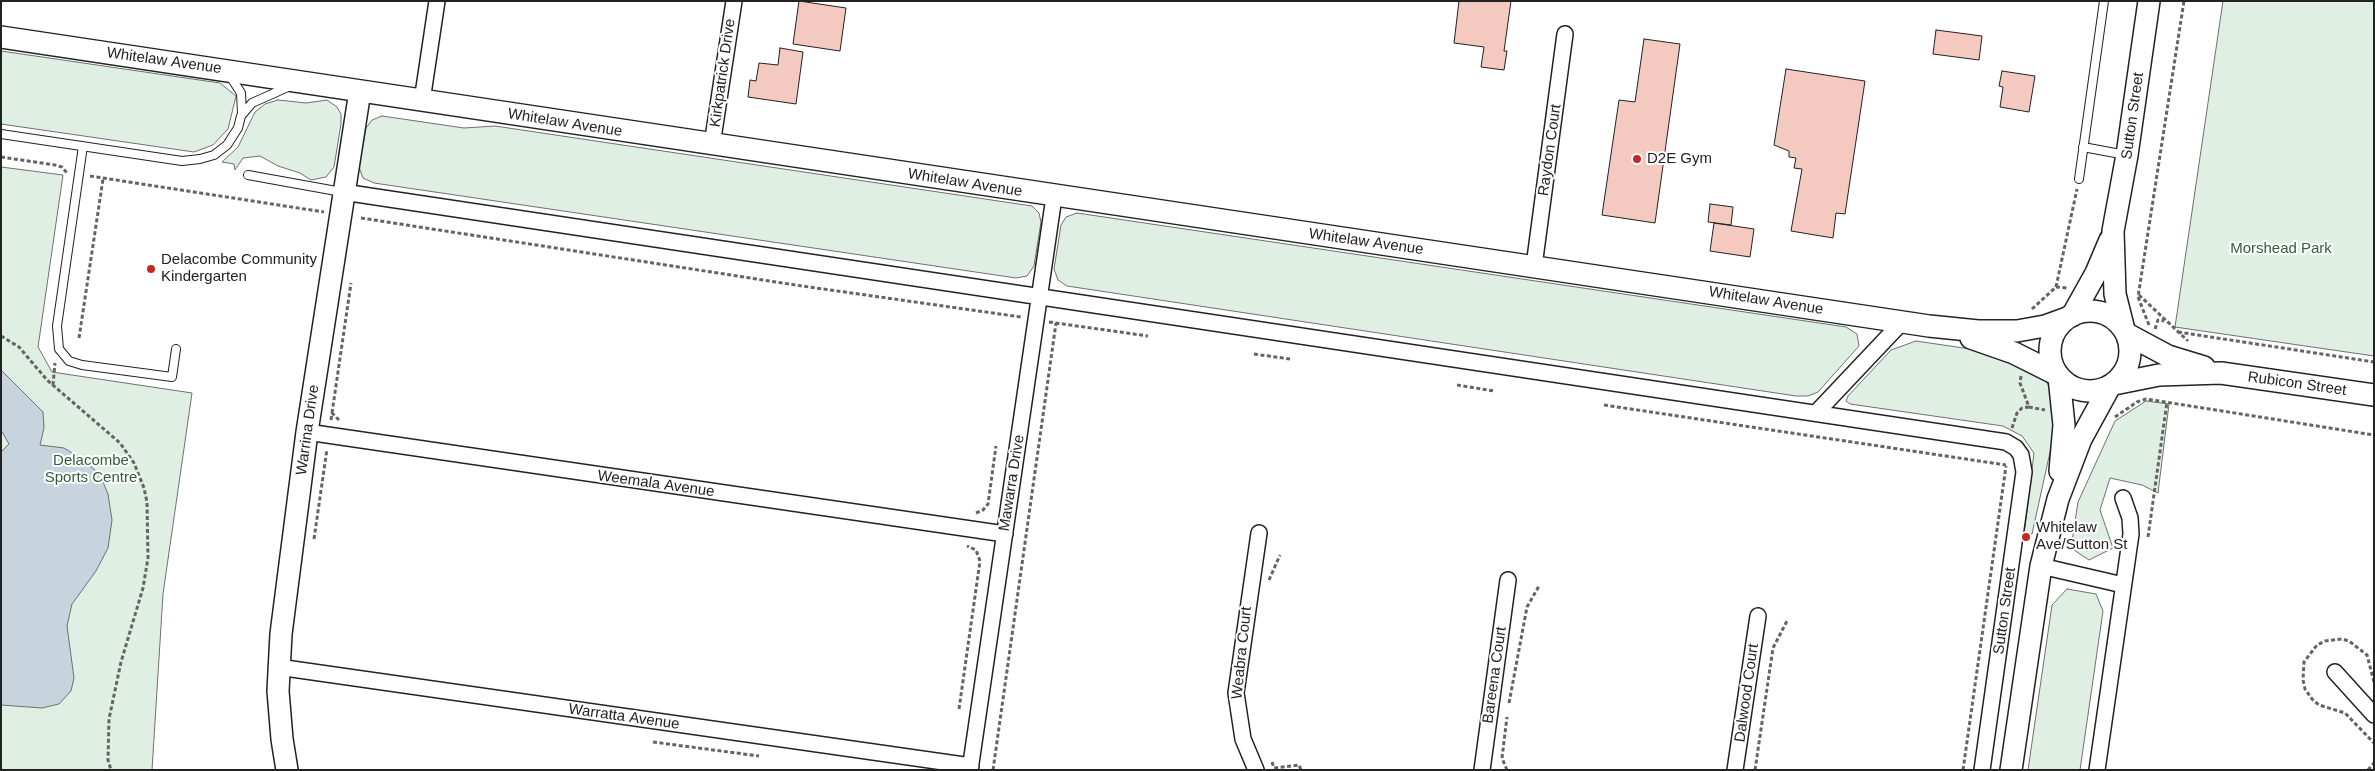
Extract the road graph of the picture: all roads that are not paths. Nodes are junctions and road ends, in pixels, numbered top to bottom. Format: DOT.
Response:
graph roads {
  1 [pos="437,1"];
  2 [pos="734,1"];
  3 [pos="2104,1"];
  4 [pos="2149,1"];
  5 [pos="1565,34"];
  6 [pos="1,37"];
  7 [pos="226,70"];
  8 [pos="301,82"];
  9 [pos="360,91"];
  10 [pos="422,101"];
  11 [pos="241,116"];
  12 [pos="1,134"];
  13 [pos="712,145"];
  14 [pos="83,146"];
  15 [pos="2083,147"];
  16 [pos="2127,155"];
  17 [pos="248,174"];
  18 [pos="2079,179"];
  19 [pos="343,192"];
  20 [pos="1054,197"];
  21 [pos="2113,231"];
  22 [pos="1534,266"];
  23 [pos="1040,296"];
  24 [pos="2069,317"];
  25 [pos="1902,322"];
  26 [pos="1929,326"];
  27 [pos="2126,332"];
  28 [pos="176,349"];
  29 [pos="2221,373"];
  30 [pos="2058,376"];
  31 [pos="2112,385"];
  32 [pos="2374,395"];
  33 [pos="1816,413"];
  34 [pos="307,432"];
  35 [pos="2123,498"];
  36 [pos="2058,499"];
  37 [pos="1258,533"];
  38 [pos="1004,534"];
  39 [pos="2041,566"];
  40 [pos="1508,580"];
  41 [pos="2123,586"];
  42 [pos="1758,616"];
  43 [pos="278,667"];
  44 [pos="2335,672"];
  45 [pos="2374,715"];
  46 [pos="971,768"];
  47 [pos="287,770"];
  48 [pos="1256,770"];
  49 [pos="1482,770"];
  50 [pos="1735,770"];
  51 [pos="1982,770"];
  52 [pos="2011,770"];
  53 [pos="2097,770"];
  1 -- 10 [label="street"];
  2 -- 13 [label="street, Kirkpatrick Drive"];
  3 -- 15 [label="lane"];
  4 -- 16 [label="street, Sutton Street"];
  5 -- 22 [label="street, Raydon Court"];
  6 -- 7 [label="street, Whitelaw Avenue"];
  7 -- 8 [label="street, Whitelaw Avenue"];
  7 -- 11 [label="lane"];
  8 -- 9 [label="street, Whitelaw Avenue"];
  8 -- 11 [label="lane"];
  9 -- 10 [label="street, Whitelaw Avenue"];
  9 -- 19 [label="street, Warrina Drive"];
  10 -- 13 [label="street, Whitelaw Avenue"];
  11 -- 14 [label="lane"];
  12 -- 14 [label="lane"];
  13 -- 20 [label="street, Whitelaw Avenue"];
  14 -- 28 [label="lane"];
  15 -- 16 [label="lane"];
  15 -- 18 [label="lane"];
  16 -- 21 [label="street, Sutton Street"];
  17 -- 19 [label="lane"];
  19 -- 23 [label="street"];
  19 -- 34 [label="street, Warrina Drive"];
  20 -- 22 [label="street, Whitelaw Avenue"];
  20 -- 23 [label="street, Mawarra Drive"];
  21 -- 24 [label="street, Sutton Street"];
  21 -- 27 [label="street, Sutton Street"];
  22 -- 25 [label="street, Whitelaw Avenue"];
  23 -- 33 [label="street"];
  23 -- 38 [label="street, Mawarra Drive"];
  24 -- 26 [label="street, Whitelaw Avenue"];
  24 -- 27 [label="street"];
  24 -- 30 [label="street"];
  25 -- 26 [label="street, Whitelaw Avenue"];
  25 -- 33 [label="street"];
  26 -- 30 [label="street, Whitelaw Avenue"];
  27 -- 29 [label="street, Rubicon Street"];
  27 -- 31 [label="street"];
  29 -- 31 [label="street, Rubicon Street"];
  29 -- 32 [label="street, Rubicon Street"];
  30 -- 31 [label="street"];
  30 -- 36 [label="street, Sutton Street"];
  31 -- 36 [label="street, Sutton Street"];
  33 -- 51 [label="street, Sutton Street"];
  34 -- 38 [label="street, Weemala Avenue"];
  34 -- 43 [label="street, Warrina Drive"];
  35 -- 41 [label="street"];
  36 -- 39 [label="street, Sutton Street"];
  37 -- 48 [label="street, Weabra Court"];
  38 -- 46 [label="street, Mawarra Drive"];
  39 -- 41 [label="street, Sutton Street"];
  39 -- 52 [label="street, Sutton Street"];
  40 -- 49 [label="street, Bareena Court"];
  41 -- 53 [label="street"];
  42 -- 50 [label="street, Dalwood Court"];
  43 -- 46 [label="street, Warratta Avenue"];
  43 -- 47 [label="street, Warrina Drive"];
  44 -- 45 [label="street"];
}
